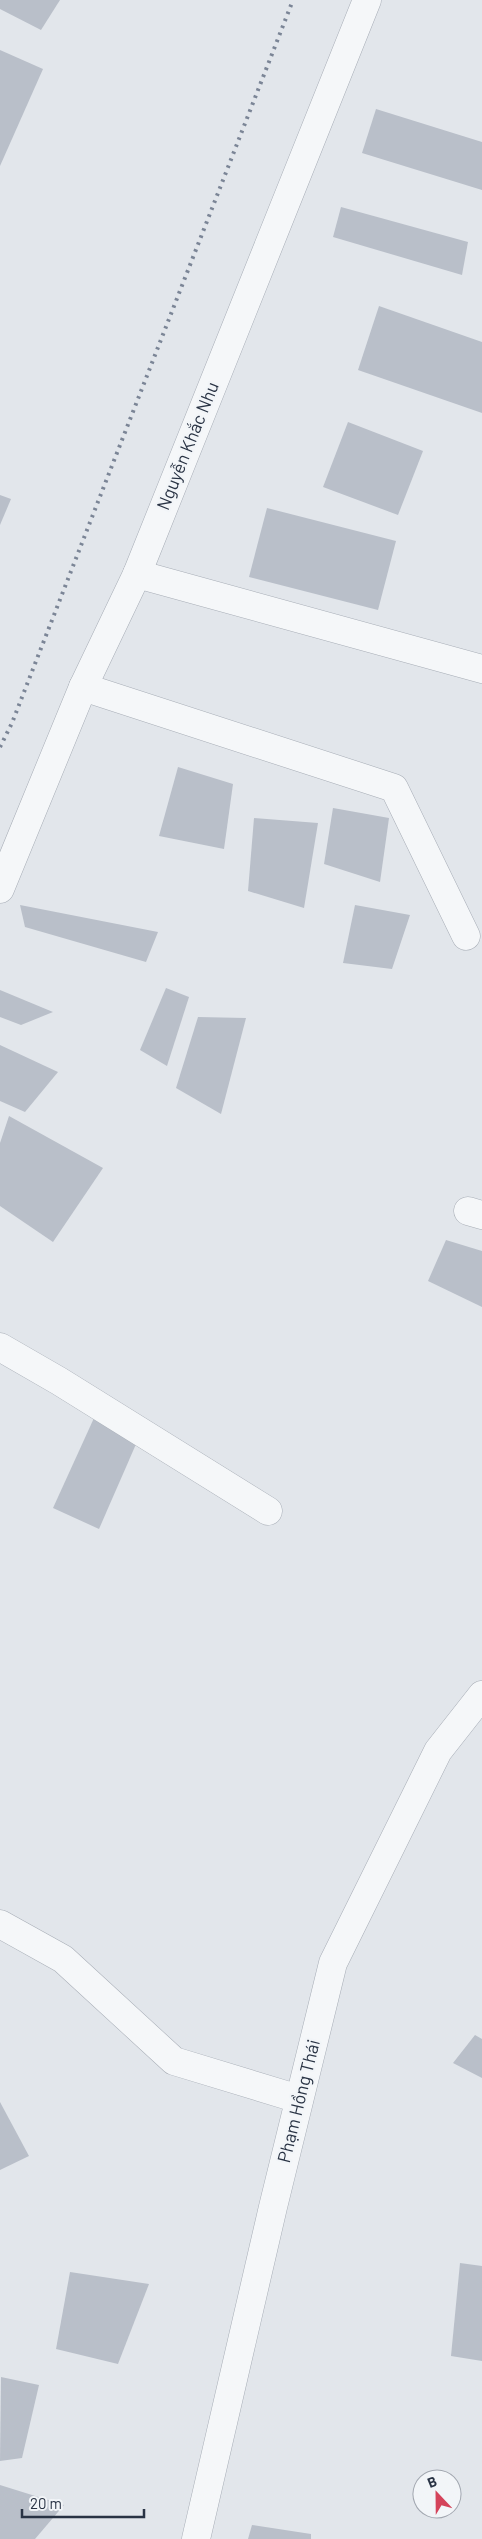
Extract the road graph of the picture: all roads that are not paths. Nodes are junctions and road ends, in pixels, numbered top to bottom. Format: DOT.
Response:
graph roads {
  1 [pos="367,0"];
  2 [pos="137,574"];
  3 [pos="482,669"];
  4 [pos="83,687"];
  5 [pos="0,889"];
  6 [pos="466,936"];
  7 [pos="0,1347"];
  8 [pos="268,1511"];
  9 [pos="482,1696"];
  10 [pos="0,1924"];
  11 [pos="300,2099"];
  12 [pos="196,2539"];
  1 -- 2 [label="street, Nguyễn Khắc Nhu"];
  2 -- 3 [label="street"];
  2 -- 4 [label="street, Nguyễn Khắc Nhu"];
  4 -- 5 [label="street, Nguyễn Khắc Nhu"];
  4 -- 6 [label="street"];
  7 -- 8 [label="street"];
  9 -- 11 [label="street, Phạm Hồng Thái"];
  10 -- 11 [label="street"];
  11 -- 12 [label="street, Phạm Hồng Thái"];
}
